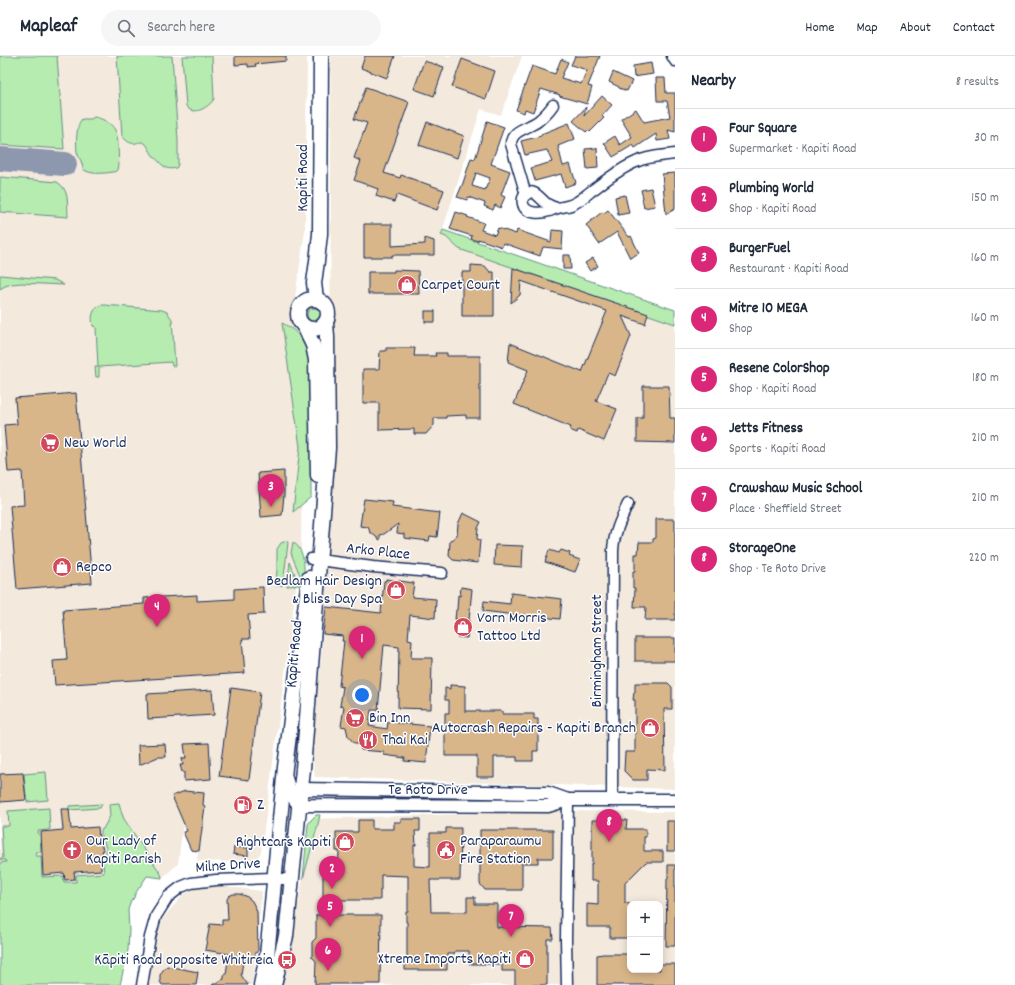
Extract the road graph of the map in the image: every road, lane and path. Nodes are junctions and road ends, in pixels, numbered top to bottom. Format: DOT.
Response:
graph roads {
  1 [pos="321,56"];
  2 [pos="553,105"];
  3 [pos="675,154"];
  4 [pos="526,195"];
  5 [pos="556,208"];
  6 [pos="316,299"];
  7 [pos="326,323"];
  8 [pos="304,326"];
  9 [pos="328,448"];
  10 [pos="318,465"];
  11 [pos="628,504"];
  12 [pos="315,560"];
  13 [pos="442,574"];
  14 [pos="285,772"];
  15 [pos="345,789"];
  16 [pos="446,791"];
  17 [pos="297,797"];
  18 [pos="568,800"];
  19 [pos="612,800"];
  20 [pos="675,800"];
  21 [pos="330,806"];
  22 [pos="446,806"];
  23 [pos="280,820"];
  24 [pos="274,878"];
  25 [pos="291,880"];
  26 [pos="142,985"];
  27 [pos="261,985"];
  28 [pos="274,985"];
  29 [pos="567,985"];
  1 -- 6 [label="main road, Kapiti Road"];
  2 -- 4 [label="street"];
  3 -- 5 [label="street"];
  4 -- 5 [label="street"];
  4 -- 5 [label="street"];
  6 -- 7 [label="main road"];
  6 -- 8 [label="main road"];
  7 -- 8 [label="main road"];
  7 -- 9 [label="main road, Kapiti Road"];
  8 -- 10 [label="main road, Kapiti Road"];
  9 -- 10 [label="main road"];
  9 -- 12 [label="main road, Kapiti Road"];
  10 -- 12 [label="main road, Kapiti Road"];
  11 -- 19 [label="street, Birmingham Street"];
  12 -- 13 [label="street, Arko Place"];
  12 -- 14 [label="main road, Kapiti Road"];
  12 -- 17 [label="main road, Kapiti Road"];
  14 -- 17 [label="street"];
  14 -- 23 [label="main road, Kapiti Road"];
  15 -- 16 [label="street, Te Roto Drive"];
  15 -- 17 [label="street, Te Roto Drive"];
  15 -- 21 [label="street"];
  16 -- 18 [label="street, Te Roto Drive"];
  16 -- 22 [label="street"];
  17 -- 21 [label="street, Te Roto Drive"];
  17 -- 23 [label="street"];
  17 -- 25 [label="main road, Kapiti Road"];
  18 -- 19 [label="street, Te Roto Drive"];
  18 -- 22 [label="street, Te Roto Drive"];
  18 -- 29 [label="street"];
  19 -- 20 [label="street, Te Roto Drive"];
  21 -- 22 [label="street, Te Roto Drive"];
  23 -- 24 [label="main road, Kapiti Road"];
  24 -- 25 [label="street, Milne Drive"];
  24 -- 26 [label="street, Milne Drive"];
  24 -- 27 [label="main road, Kapiti Road"];
  25 -- 28 [label="main road, Kapiti Road"];
}
